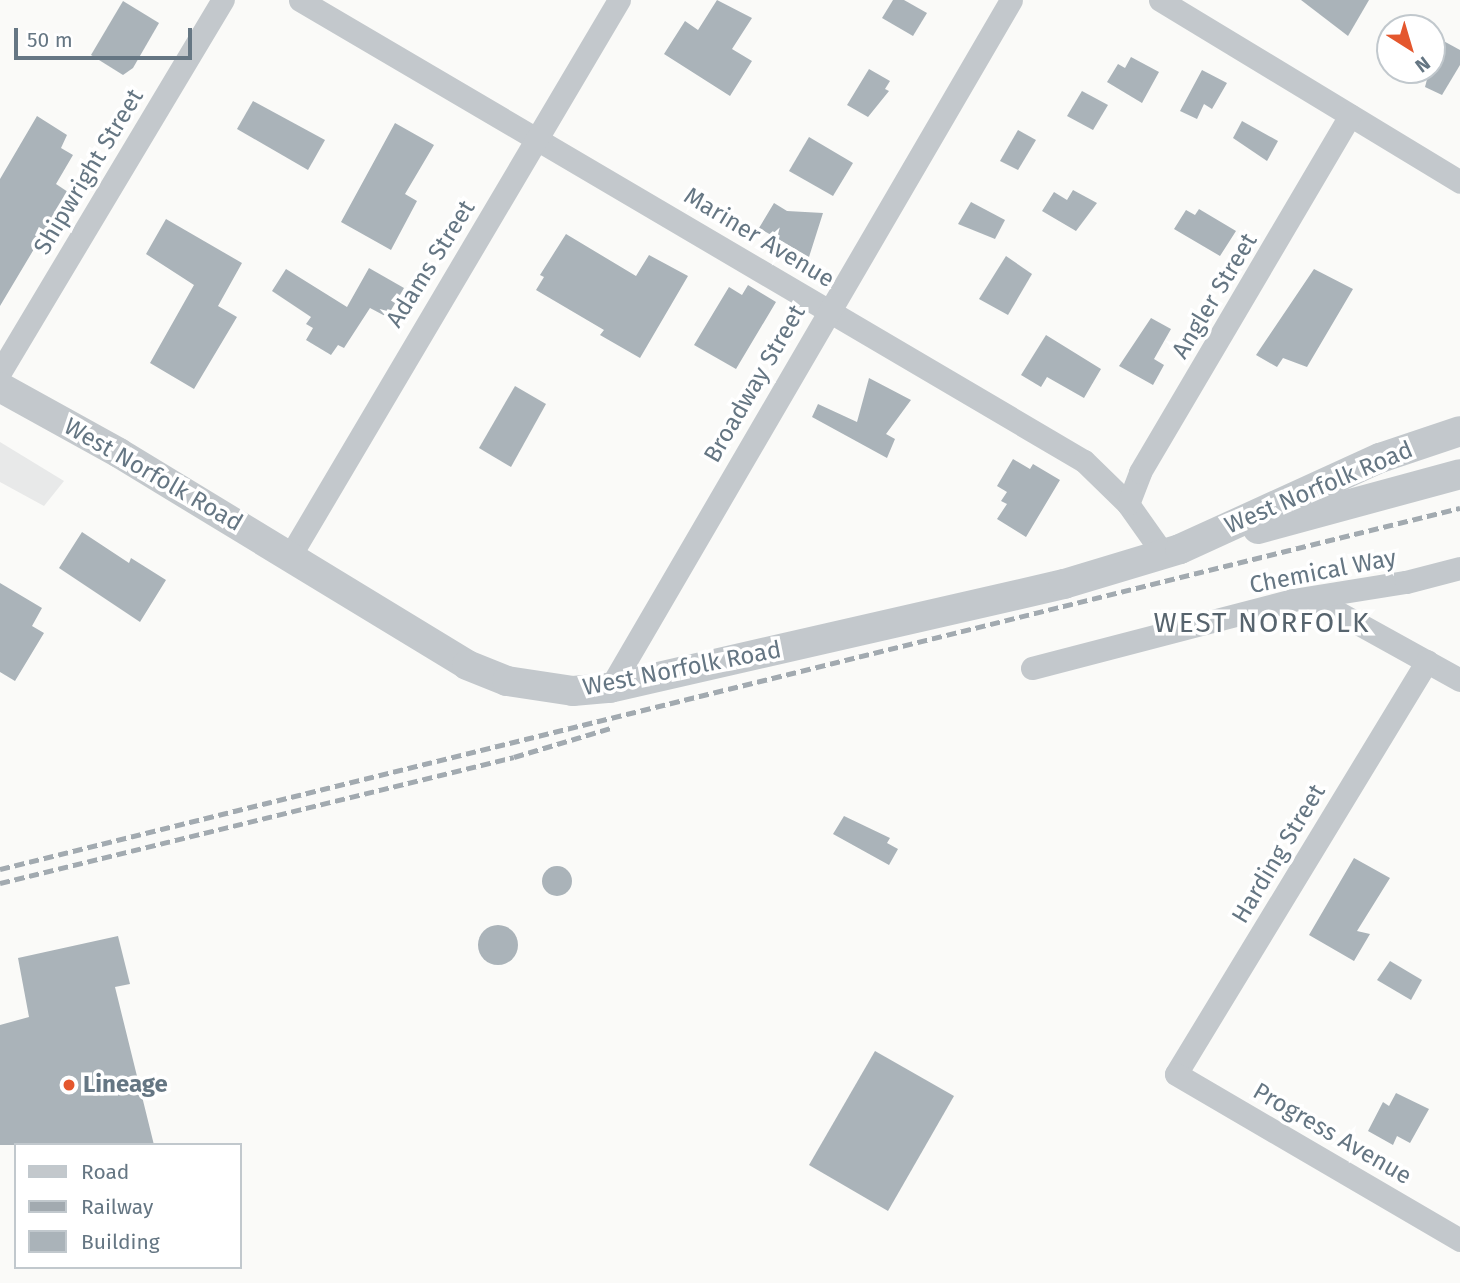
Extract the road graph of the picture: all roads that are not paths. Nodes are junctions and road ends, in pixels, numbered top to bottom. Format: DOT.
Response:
graph roads {
  1 [pos="223,0"];
  2 [pos="300,0"];
  3 [pos="619,0"];
  4 [pos="1011,0"];
  5 [pos="1160,0"];
  6 [pos="1350,115"];
  7 [pos="540,139"];
  8 [pos="1460,182"];
  9 [pos="828,310"];
  10 [pos="0,372"];
  11 [pos="0,387"];
  12 [pos="1460,431"];
  13 [pos="1460,474"];
  14 [pos="1128,504"];
  15 [pos="1172,552"];
  16 [pos="290,556"];
  17 [pos="1460,568"];
  18 [pos="1312,598"];
  19 [pos="1427,661"];
  20 [pos="1032,668"];
  21 [pos="1460,680"];
  22 [pos="610,688"];
  23 [pos="1176,1074"];
  24 [pos="1460,1240"];
  1 -- 10 [label="street, Shipwright Street"];
  2 -- 7 [label="street, Mariner Avenue"];
  3 -- 7 [label="street, Adams Street"];
  4 -- 9 [label="street, Broadway Street"];
  5 -- 6 [label="street"];
  6 -- 8 [label="street"];
  6 -- 14 [label="street, Angler Street"];
  7 -- 9 [label="street, Mariner Avenue"];
  7 -- 16 [label="street, Adams Street"];
  9 -- 14 [label="street, Mariner Avenue"];
  9 -- 22 [label="street, Broadway Street"];
  11 -- 16 [label="street, West Norfolk Road"];
  12 -- 15 [label="street, West Norfolk Road"];
  13 -- 15 [label="street, West Norfolk Road"];
  14 -- 15 [label="street, Mariner Avenue"];
  15 -- 22 [label="street, West Norfolk Road"];
  16 -- 22 [label="street, West Norfolk Road"];
  17 -- 18 [label="street, Chemical Way"];
  18 -- 19 [label="street"];
  18 -- 20 [label="street, Chemical Way"];
  19 -- 21 [label="street"];
  19 -- 23 [label="street, Harding Street"];
  23 -- 24 [label="street, Progress Avenue"];
}
